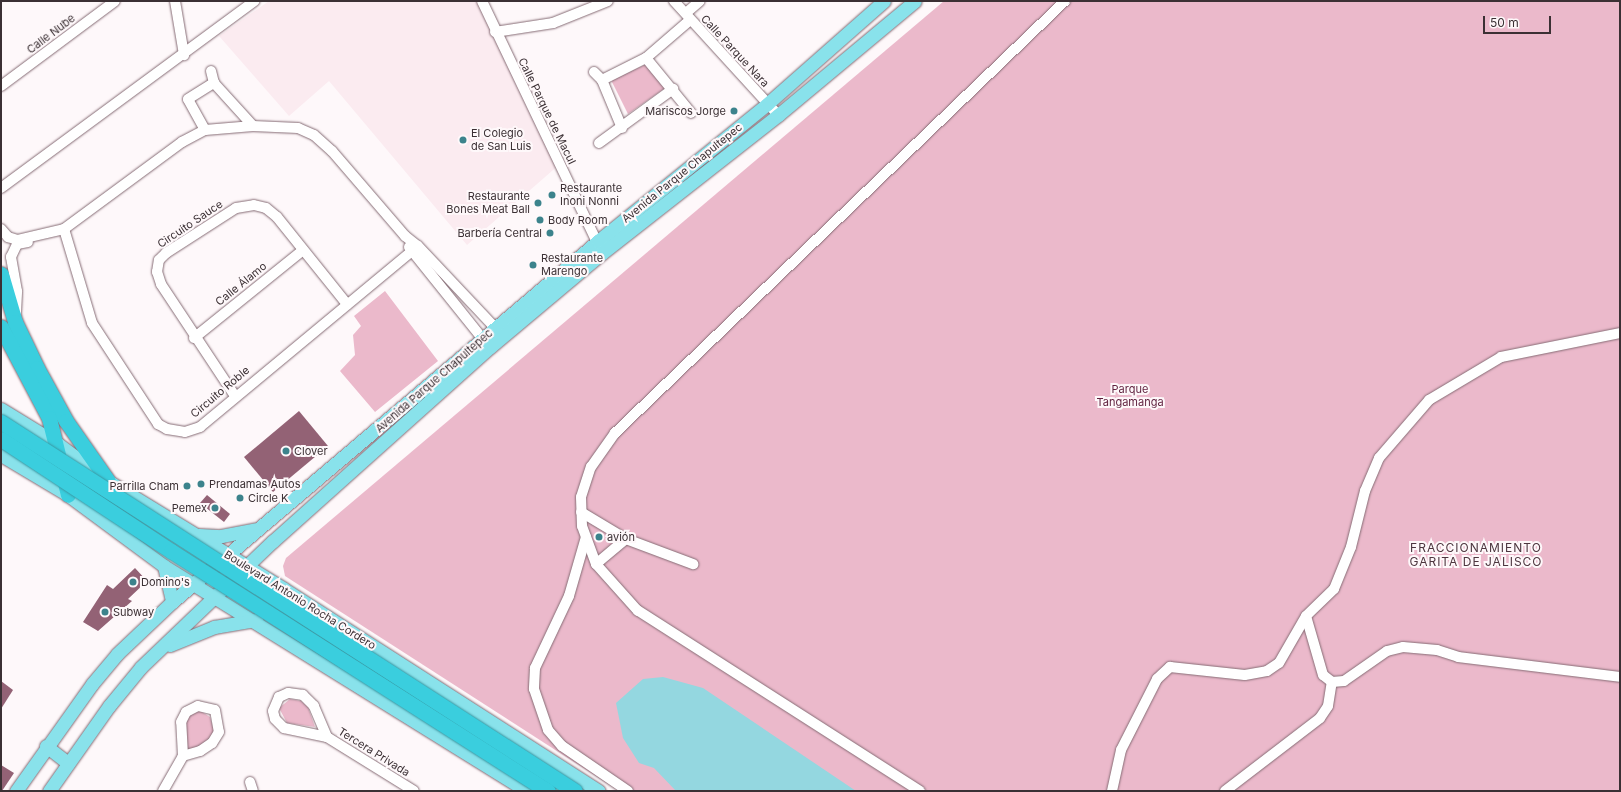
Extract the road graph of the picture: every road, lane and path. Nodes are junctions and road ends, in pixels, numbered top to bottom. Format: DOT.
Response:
graph roads {
  1 [pos="116,1"];
  2 [pos="175,1"];
  3 [pos="255,1"];
  4 [pos="482,1"];
  5 [pos="608,1"];
  6 [pos="674,1"];
  7 [pos="700,1"];
  8 [pos="884,1"];
  9 [pos="914,1"];
  10 [pos="1065,1"];
  11 [pos="688,17"];
  12 [pos="495,32"];
  13 [pos="184,55"];
  14 [pos="646,58"];
  15 [pos="211,71"];
  16 [pos="594,72"];
  17 [pos="602,80"];
  18 [pos="214,83"];
  19 [pos="1,86"];
  20 [pos="673,89"];
  21 [pos="767,104"];
  22 [pos="691,113"];
  23 [pos="778,115"];
  24 [pos="253,126"];
  25 [pos="622,128"];
  26 [pos="205,130"];
  27 [pos="599,143"];
  28 [pos="1,188"];
  29 [pos="1,229"];
  30 [pos="64,229"];
  31 [pos="598,241"];
  32 [pos="17,242"];
  33 [pos="69,245"];
  34 [pos="414,249"];
  35 [pos="303,250"];
  36 [pos="602,253"];
  37 [pos="1,274"];
  38 [pos="347,304"];
  39 [pos="15,322"];
  40 [pos="1,327"];
  41 [pos="499,332"];
  42 [pos="1620,333"];
  43 [pos="194,338"];
  44 [pos="486,343"];
  45 [pos="235,396"];
  46 [pos="1,409"];
  47 [pos="1,422"];
  48 [pos="1,439"];
  49 [pos="58,444"];
  50 [pos="1,456"];
  51 [pos="108,481"];
  52 [pos="68,495"];
  53 [pos="581,512"];
  54 [pos="175,521"];
  55 [pos="260,528"];
  56 [pos="198,535"];
  57 [pos="586,537"];
  58 [pos="626,539"];
  59 [pos="229,555"];
  60 [pos="151,556"];
  61 [pos="596,564"];
  62 [pos="693,564"];
  63 [pos="164,566"];
  64 [pos="247,566"];
  65 [pos="194,584"];
  66 [pos="284,589"];
  67 [pos="215,596"];
  68 [pos="172,602"];
  69 [pos="1306,616"];
  70 [pos="256,620"];
  71 [pos="159,649"];
  72 [pos="1620,677"];
  73 [pos="1332,682"];
  74 [pos="327,737"];
  75 [pos="46,746"];
  76 [pos="183,756"];
  77 [pos="68,763"];
  78 [pos="410,790"];
  79 [pos="16,791"];
  80 [pos="49,791"];
  81 [pos="162,791"];
  82 [pos="528,791"];
  83 [pos="548,791"];
  84 [pos="576,791"];
  85 [pos="598,791"];
  86 [pos="628,791"];
  87 [pos="920,791"];
  88 [pos="1112,791"];
  89 [pos="1225,791"];
  1 -- 19 [label="street, Calle Nube"];
  2 -- 13 [label="street"];
  3 -- 13 [label="street"];
  4 -- 12 [label="street, Calle Parque de Macul"];
  5 -- 12 [label="street"];
  6 -- 11 [label="street, Calle Parque Nara"];
  7 -- 11 [label="street"];
  8 -- 21 [label="main road, Avenida Parque Chapultepec"];
  9 -- 23 [label="main road, Avenida Parque Chapultepec"];
  10 -- 53 [label="street"];
  11 -- 14 [label="street"];
  11 -- 21 [label="street, Calle Parque Nara"];
  12 -- 31 [label="street, Calle Parque de Macul"];
  13 -- 28 [label="street"];
  14 -- 17 [label="street"];
  14 -- 20 [label="street"];
  15 -- 18 [label="street"];
  16 -- 17 [label="street"];
  17 -- 25 [label="street"];
  18 -- 24 [label="street"];
  18 -- 26 [label="street"];
  20 -- 22 [label="street"];
  20 -- 25 [label="street"];
  21 -- 23 [label="street, Calle Parque Nara"];
  21 -- 31 [label="main road, Avenida Parque Chapultepec"];
  23 -- 36 [label="main road, Avenida Parque Chapultepec"];
  24 -- 26 [label="street"];
  24 -- 34 [label="street"];
  25 -- 27 [label="street"];
  26 -- 30 [label="street"];
  29 -- 32 [label="street"];
  30 -- 32 [label="street"];
  30 -- 33 [label="street, Circuito Roble"];
  31 -- 36 [label="street, Calle Parque de Macul"];
  31 -- 41 [label="main road, Avenida Parque Chapultepec"];
  32 -- 33 [label="street"];
  32 -- 39 [label="street"];
  33 -- 45 [label="street, Circuito Roble"];
  34 -- 38 [label="street, Circuito Roble"];
  34 -- 41 [label="street"];
  34 -- 44 [label="street"];
  35 -- 38 [label="street, Circuito Sauce"];
  35 -- 43 [label="street, Calle Álamo"];
  35 -- 43 [label="street, Circuito Sauce"];
  36 -- 41 [label="main road, Avenida Parque Chapultepec"];
  37 -- 39 [label="highway"];
  38 -- 45 [label="street, Circuito Roble"];
  39 -- 51 [label="highway"];
  40 -- 49 [label="highway"];
  41 -- 44 [label="main road, Avenida Parque Chapultepec"];
  42 -- 69 [label="street"];
  43 -- 45 [label="street, Circuito Sauce"];
  44 -- 55 [label="main road, Avenida Parque Chapultepec"];
  44 -- 64 [label="main road, Avenida Parque Chapultepec"];
  46 -- 49 [label="main road, Boulevard Antonio Rocha Cordero"];
  47 -- 84 [label="highway, bridge"];
  48 -- 83 [label="highway, bridge"];
  49 -- 51 [label="main road, Boulevard Antonio Rocha Cordero"];
  49 -- 52 [label="highway"];
  50 -- 52 [label="main road"];
  51 -- 54 [label="main road, Boulevard Antonio Rocha Cordero"];
  52 -- 60 [label="main road"];
  53 -- 57 [label="street"];
  53 -- 58 [label="street"];
  54 -- 56 [label="main road, Boulevard Antonio Rocha Cordero"];
  54 -- 60 [label="main road"];
  55 -- 56 [label="main road"];
  55 -- 59 [label="main road, Avenida Parque Chapultepec"];
  56 -- 59 [label="main road, Boulevard Antonio Rocha Cordero"];
  57 -- 61 [label="street"];
  57 -- 86 [label="street"];
  58 -- 61 [label="street"];
  58 -- 62 [label="street"];
  59 -- 64 [label="main road, Boulevard Antonio Rocha Cordero"];
  59 -- 65 [label="main road, Avenida Parque Chapultepec"];
  60 -- 63 [label="main road"];
  61 -- 87 [label="street"];
  63 -- 65 [label="main road"];
  63 -- 68 [label="main road"];
  64 -- 66 [label="main road, Boulevard Antonio Rocha Cordero"];
  64 -- 67 [label="main road, Avenida Parque Chapultepec"];
  65 -- 67 [label="main road"];
  65 -- 68 [label="main road, Avenida Parque Chapultepec"];
  66 -- 70 [label="main road"];
  66 -- 85 [label="main road, Boulevard Antonio Rocha Cordero"];
  67 -- 70 [label="main road"];
  67 -- 71 [label="main road, Avenida Parque Chapultepec"];
  68 -- 75 [label="main road, Avenida Parque Chapultepec"];
  69 -- 73 [label="street"];
  69 -- 88 [label="street"];
  70 -- 71 [label="main road"];
  70 -- 82 [label="main road"];
  71 -- 77 [label="main road, Avenida Parque Chapultepec"];
  72 -- 73 [label="street"];
  73 -- 89 [label="street"];
  74 -- 74 [label="street"];
  74 -- 78 [label="street, Tercera Privada"];
  75 -- 77 [label="main road"];
  75 -- 79 [label="main road, Avenida Parque Chapultepec"];
  76 -- 76 [label="street"];
  76 -- 81 [label="street"];
  77 -- 80 [label="main road, Avenida Parque Chapultepec"];
}
